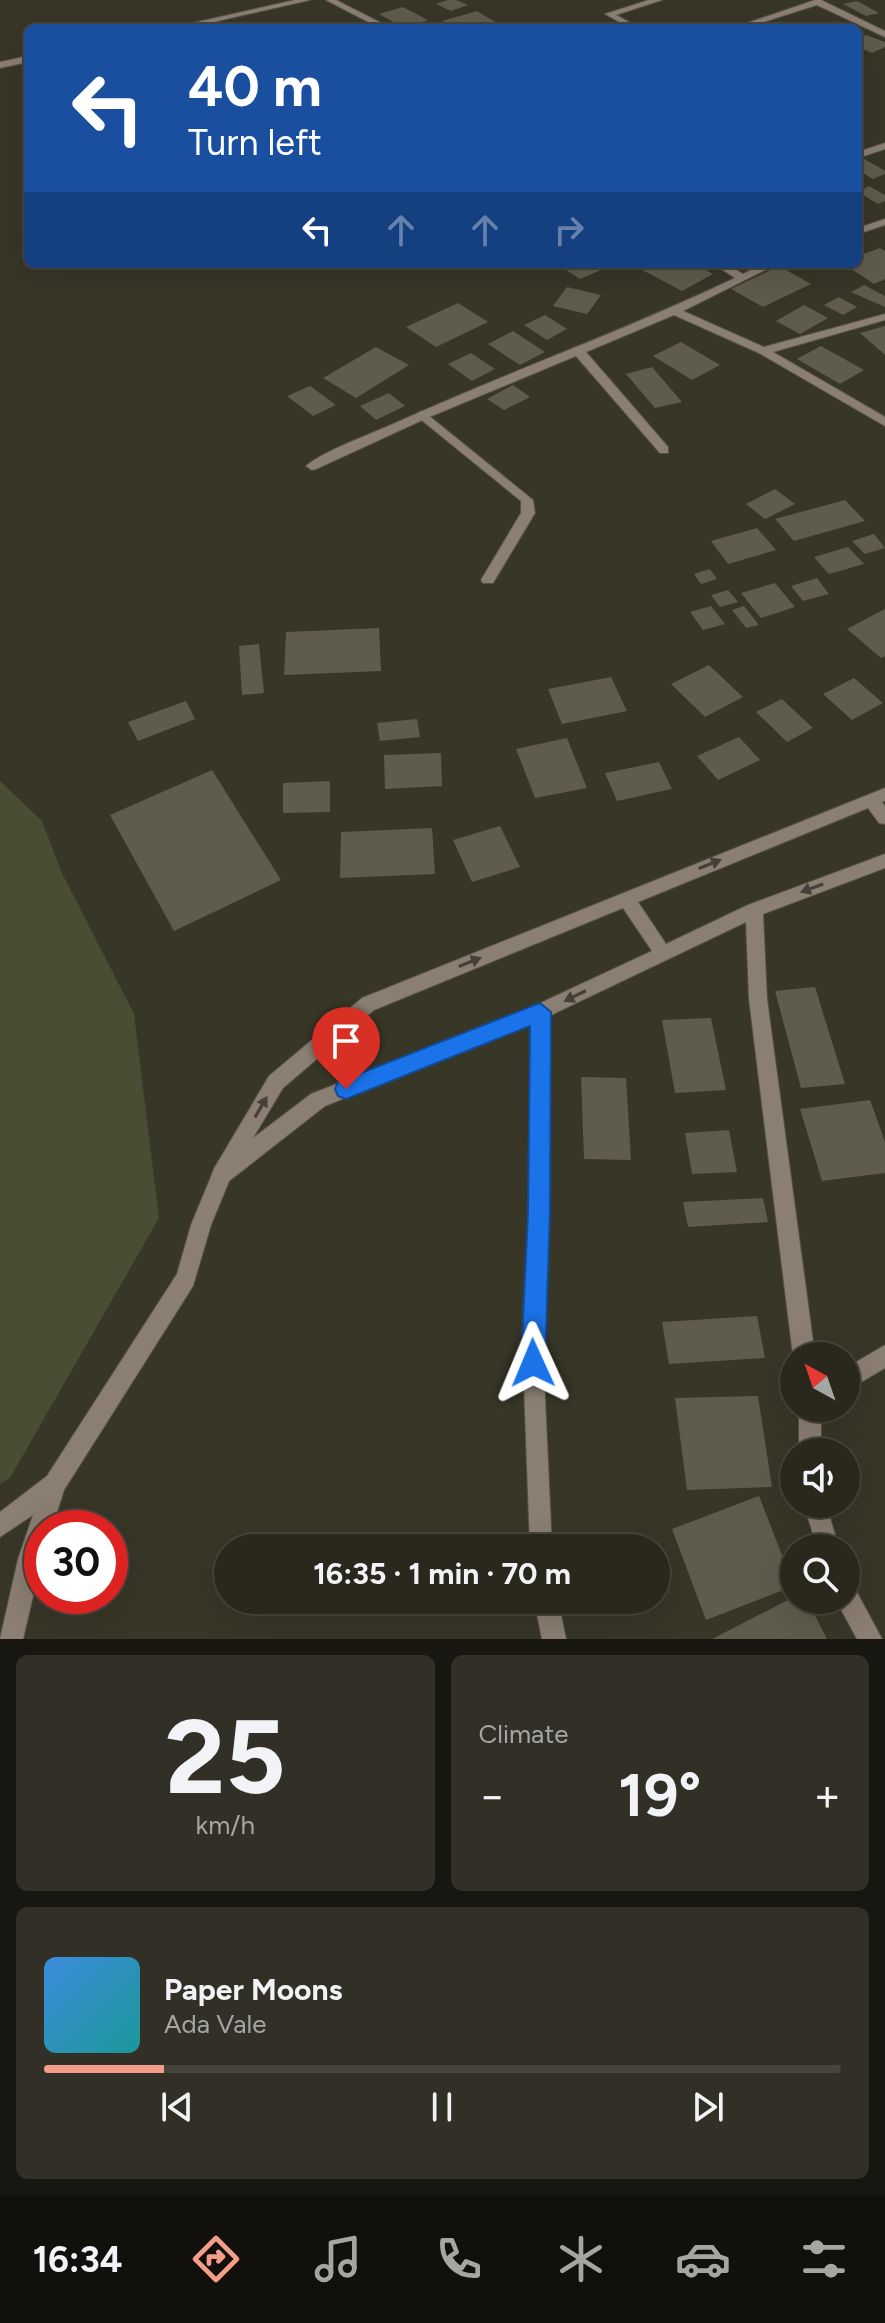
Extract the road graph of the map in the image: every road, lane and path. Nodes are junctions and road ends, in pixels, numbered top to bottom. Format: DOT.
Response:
graph roads {
  1 [pos="306,0"];
  2 [pos="330,0"];
  3 [pos="658,0"];
  4 [pos="194,24"];
  5 [pos="379,24"];
  6 [pos="628,24"];
  7 [pos="749,24"];
  8 [pos="885,34"];
  9 [pos="24,60"];
  10 [pos="0,65"];
  11 [pos="885,146"];
  12 [pos="862,154"];
  13 [pos="885,222"];
  14 [pos="862,230"];
  15 [pos="726,268"];
  16 [pos="762,268"];
  17 [pos="741,277"];
  18 [pos="674,311"];
  19 [pos="885,317"];
  20 [pos="577,349"];
  21 [pos="763,351"];
  22 [pos="423,415"];
  23 [pos="885,422"];
  24 [pos="664,450"];
  25 [pos="312,466"];
  26 [pos="488,580"];
  27 [pos="878,796"];
  28 [pos="885,818"];
  29 [pos="885,861"];
  30 [pos="626,898"];
  31 [pos="754,910"];
  32 [pos="663,953"];
  33 [pos="540,1012"];
  34 [pos="222,1174"];
  35 [pos="802,1342"];
  36 [pos="885,1356"];
  37 [pos="860,1371"];
  38 [pos="55,1484"];
  39 [pos="0,1526"];
  40 [pos="540,1534"];
  41 [pos="549,1614"];
  42 [pos="856,1614"];
  43 [pos="11,1639"];
  44 [pos="554,1639"];
  45 [pos="870,1639"];
  1 -- 4 [label="street"];
  2 -- 5 [label="street"];
  3 -- 6 [label="street"];
  7 -- 8 [label="street"];
  9 -- 10 [label="street"];
  11 -- 12 [label="street"];
  13 -- 14 [label="street"];
  15 -- 17 [label="street"];
  16 -- 17 [label="street"];
  17 -- 18 [label="street"];
  18 -- 20 [label="street"];
  18 -- 21 [label="street"];
  19 -- 21 [label="street"];
  20 -- 22 [label="street"];
  20 -- 24 [label="street"];
  21 -- 23 [label="street"];
  22 -- 25 [label="street"];
  22 -- 26 [label="street"];
  27 -- 28 [label="street"];
  30 -- 27 [label="street, one-way"];
  29 -- 31 [label="street, one-way"];
  30 -- 32 [label="street"];
  34 -- 30 [label="street, one-way"];
  31 -- 32 [label="street"];
  31 -- 35 [label="street"];
  32 -- 33 [label="street, one-way"];
  33 -- 34 [label="street"];
  33 -- 40 [label="street"];
  34 -- 38 [label="street"];
  36 -- 37 [label="street"];
  38 -- 39 [label="street"];
  38 -- 43 [label="street"];
  41 -- 44 [label="street"];
  42 -- 45 [label="street"];
}
